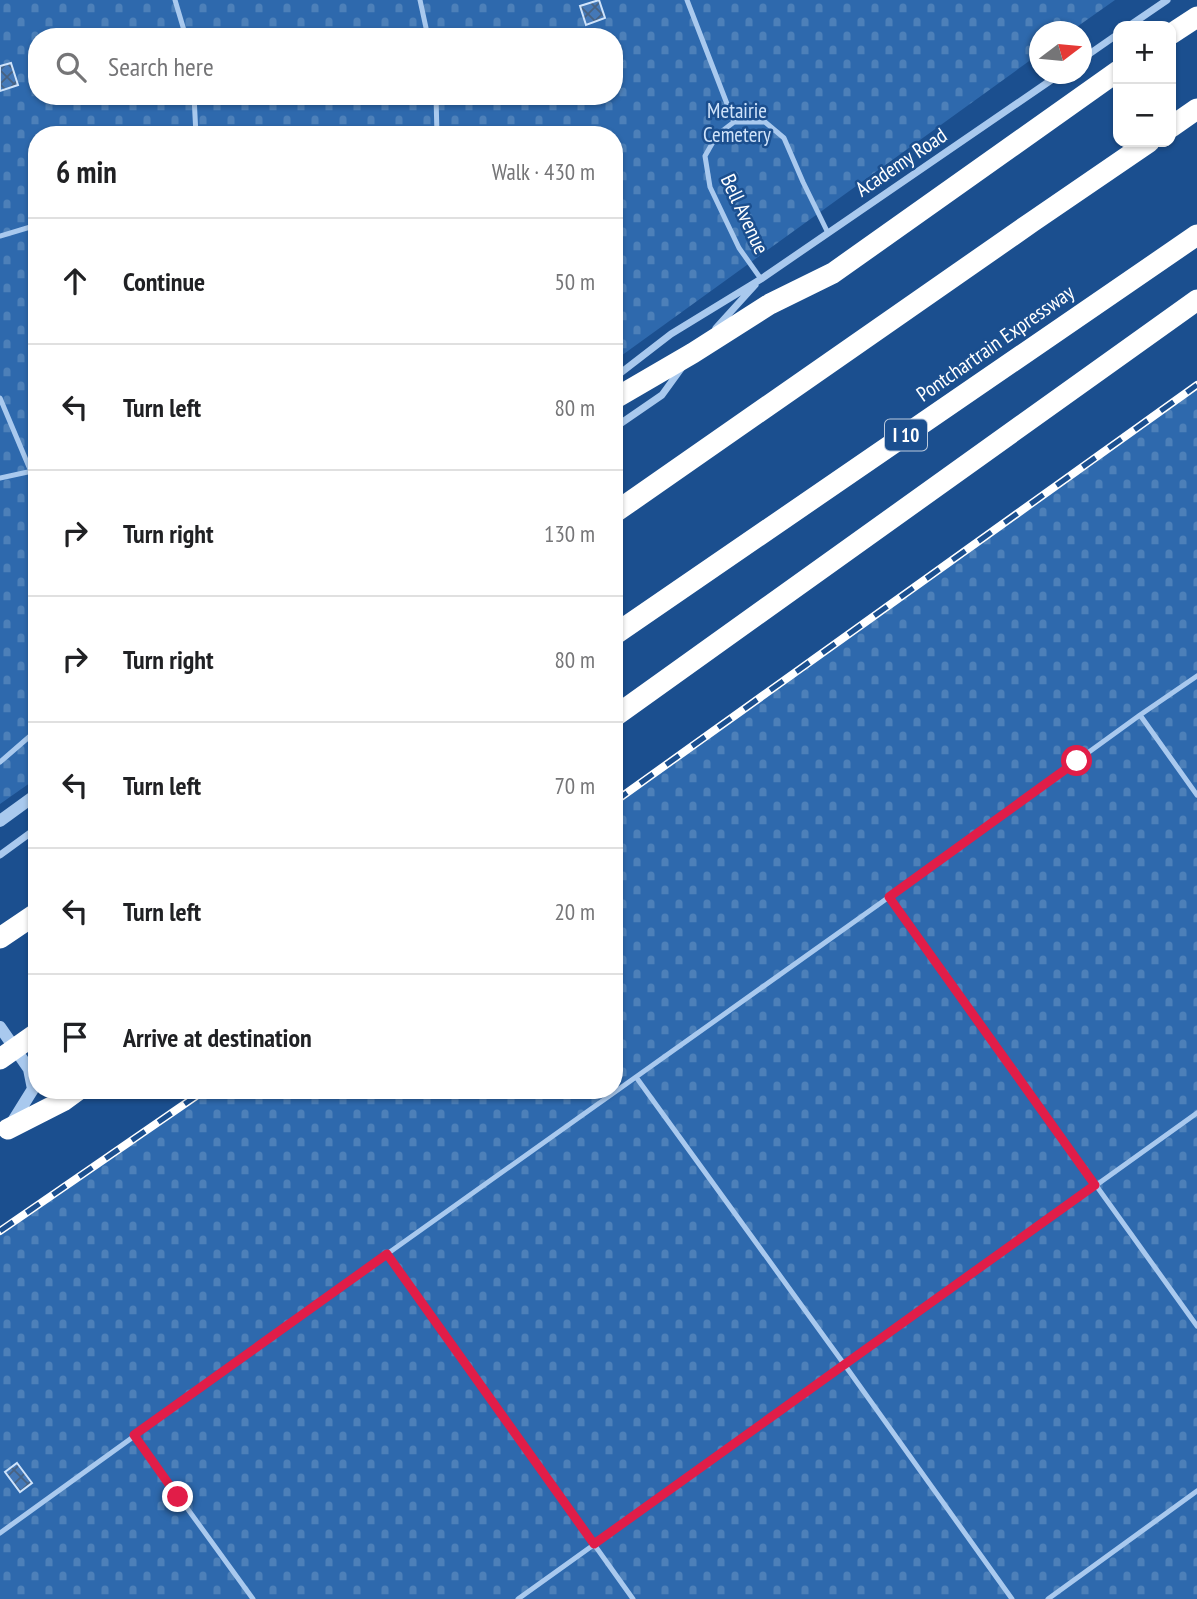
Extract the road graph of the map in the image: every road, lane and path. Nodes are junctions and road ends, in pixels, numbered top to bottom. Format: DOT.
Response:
graph roads {
  1 [pos="175,0"];
  2 [pos="420,0"];
  3 [pos="687,0"];
  4 [pos="1167,0"];
  5 [pos="1197,17"];
  6 [pos="1136,21"];
  7 [pos="183,28"];
  8 [pos="426,28"];
  9 [pos="1176,31"];
  10 [pos="1113,37"];
  11 [pos="1092,52"];
  12 [pos="1113,75"];
  13 [pos="1045,84"];
  14 [pos="194,105"];
  15 [pos="436,105"];
  16 [pos="1197,109"];
  17 [pos="734,122"];
  18 [pos="1176,124"];
  19 [pos="196,126"];
  20 [pos="437,126"];
  21 [pos="1142,147"];
  22 [pos="28,228"];
  23 [pos="828,233"];
  24 [pos="1197,235"];
  25 [pos="0,236"];
  26 [pos="761,279"];
  27 [pos="1197,300"];
  28 [pos="693,353"];
  29 [pos="623,371"];
  30 [pos="623,394"];
  31 [pos="0,398"];
  32 [pos="623,422"];
  33 [pos="28,458"];
  34 [pos="28,472"];
  35 [pos="0,478"];
  36 [pos="623,507"];
  37 [pos="623,629"];
  38 [pos="1197,676"];
  39 [pos="623,711"];
  40 [pos="1140,715"];
  41 [pos="28,738"];
  42 [pos="0,762"];
  43 [pos="1197,795"];
  44 [pos="28,801"];
  45 [pos="0,821"];
  46 [pos="28,835"];
  47 [pos="0,855"];
  48 [pos="889,897"];
  49 [pos="28,919"];
  50 [pos="0,938"];
  51 [pos="0,1027"];
  52 [pos="28,1040"];
  53 [pos="0,1059"];
  54 [pos="28,1068"];
  55 [pos="636,1077"];
  56 [pos="623,1086"];
  57 [pos="28,1096"];
  58 [pos="65,1099"];
  59 [pos="605,1099"];
  60 [pos="1197,1113"];
  61 [pos="4,1132"];
  62 [pos="1095,1185"];
  63 [pos="387,1254"];
  64 [pos="1197,1326"];
  65 [pos="844,1364"];
  66 [pos="134,1435"];
  67 [pos="1197,1491"];
  68 [pos="0,1533"];
  69 [pos="594,1544"];
  70 [pos="253,1599"];
  71 [pos="518,1599"];
  72 [pos="633,1599"];
  73 [pos="1012,1599"];
  74 [pos="1048,1599"];
  1 -- 7 [label="lane"];
  2 -- 8 [label="lane"];
  3 -- 17 [label="lane"];
  4 -- 6 [label="street"];
  5 -- 9 [label="highway"];
  10 -- 11 [label="street"];
  12 -- 28 [label="highway"];
  13 -- 23 [label="street, Academy Road"];
  14 -- 19 [label="lane"];
  15 -- 20 [label="lane"];
  16 -- 18 [label="highway"];
  17 -- 23 [label="lane"];
  17 -- 26 [label="lane, Bell Avenue"];
  21 -- 36 [label="highway"];
  22 -- 25 [label="lane"];
  23 -- 26 [label="street, Academy Road"];
  24 -- 37 [label="highway, Pontchartrain Expressway / I 10"];
  26 -- 28 [label="street"];
  26 -- 29 [label="street"];
  27 -- 39 [label="highway"];
  28 -- 30 [label="highway"];
  28 -- 32 [label="street"];
  31 -- 33 [label="lane"];
  34 -- 35 [label="lane"];
  38 -- 40 [label="lane"];
  40 -- 43 [label="lane"];
  40 -- 48 [label="lane"];
  41 -- 42 [label="lane"];
  44 -- 45 [label="street"];
  46 -- 47 [label="street"];
  48 -- 55 [label="lane"];
  48 -- 62 [label="lane"];
  49 -- 50 [label="highway"];
  51 -- 54 [label="street"];
  52 -- 53 [label="highway, bridge"];
  55 -- 56 [label="lane"];
  55 -- 65 [label="lane"];
  57 -- 61 [label="street"];
  58 -- 61 [label="highway"];
  59 -- 63 [label="lane"];
  60 -- 62 [label="lane"];
  62 -- 64 [label="lane"];
  62 -- 65 [label="lane"];
  63 -- 66 [label="lane"];
  63 -- 69 [label="lane"];
  65 -- 69 [label="lane"];
  65 -- 73 [label="lane"];
  66 -- 68 [label="lane"];
  66 -- 70 [label="lane"];
  67 -- 74 [label="lane"];
  69 -- 71 [label="lane"];
  69 -- 72 [label="lane"];
}
